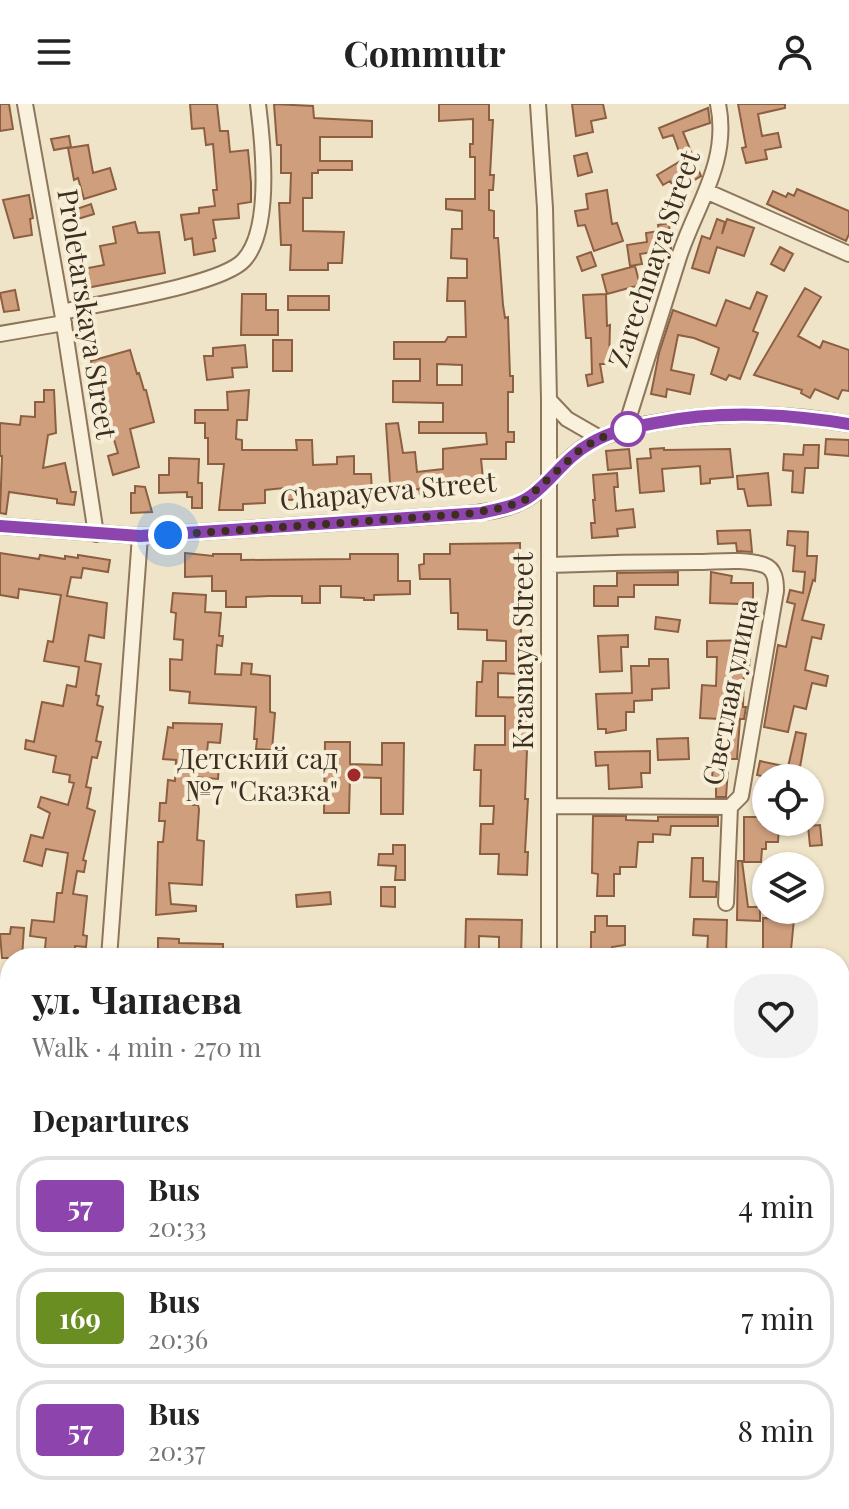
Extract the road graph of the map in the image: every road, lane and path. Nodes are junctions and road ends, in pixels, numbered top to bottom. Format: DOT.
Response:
graph roads {
  1 [pos="25,104"];
  2 [pos="258,104"];
  3 [pos="538,104"];
  4 [pos="718,104"];
  5 [pos="708,192"];
  6 [pos="849,254"];
  7 [pos="63,318"];
  8 [pos="0,334"];
  9 [pos="549,400"];
  10 [pos="849,424"];
  11 [pos="625,429"];
  12 [pos="600,438"];
  13 [pos="548,478"];
  14 [pos="0,526"];
  15 [pos="96,534"];
  16 [pos="140,536"];
  17 [pos="549,565"];
  18 [pos="549,806"];
  19 [pos="730,807"];
  20 [pos="726,903"];
  21 [pos="110,948"];
  22 [pos="549,948"];
  1 -- 7 [label="street, Proletarskaya Street"];
  2 -- 7 [label="street"];
  3 -- 9 [label="street, Krasnaya Street"];
  4 -- 5 [label="street, Zarechnaya Street"];
  5 -- 6 [label="street"];
  5 -- 11 [label="street, Zarechnaya Street"];
  7 -- 8 [label="street"];
  7 -- 15 [label="street, Proletarskaya Street"];
  9 -- 12 [label="street"];
  9 -- 13 [label="street, Krasnaya Street"];
  10 -- 11 [label="street, Chapayeva Street"];
  11 -- 12 [label="street, Chapayeva Street"];
  12 -- 13 [label="street, Chapayeva Street"];
  13 -- 16 [label="street, Chapayeva Street"];
  13 -- 17 [label="street, Krasnaya Street"];
  14 -- 15 [label="street, Chapayeva Street"];
  15 -- 16 [label="street, Chapayeva Street"];
  16 -- 21 [label="street"];
  17 -- 18 [label="street, Krasnaya Street"];
  17 -- 19 [label="street, Светлая улица"];
  18 -- 19 [label="street"];
  18 -- 22 [label="street, Krasnaya Street"];
  19 -- 20 [label="street, Светлая улица"];
}
